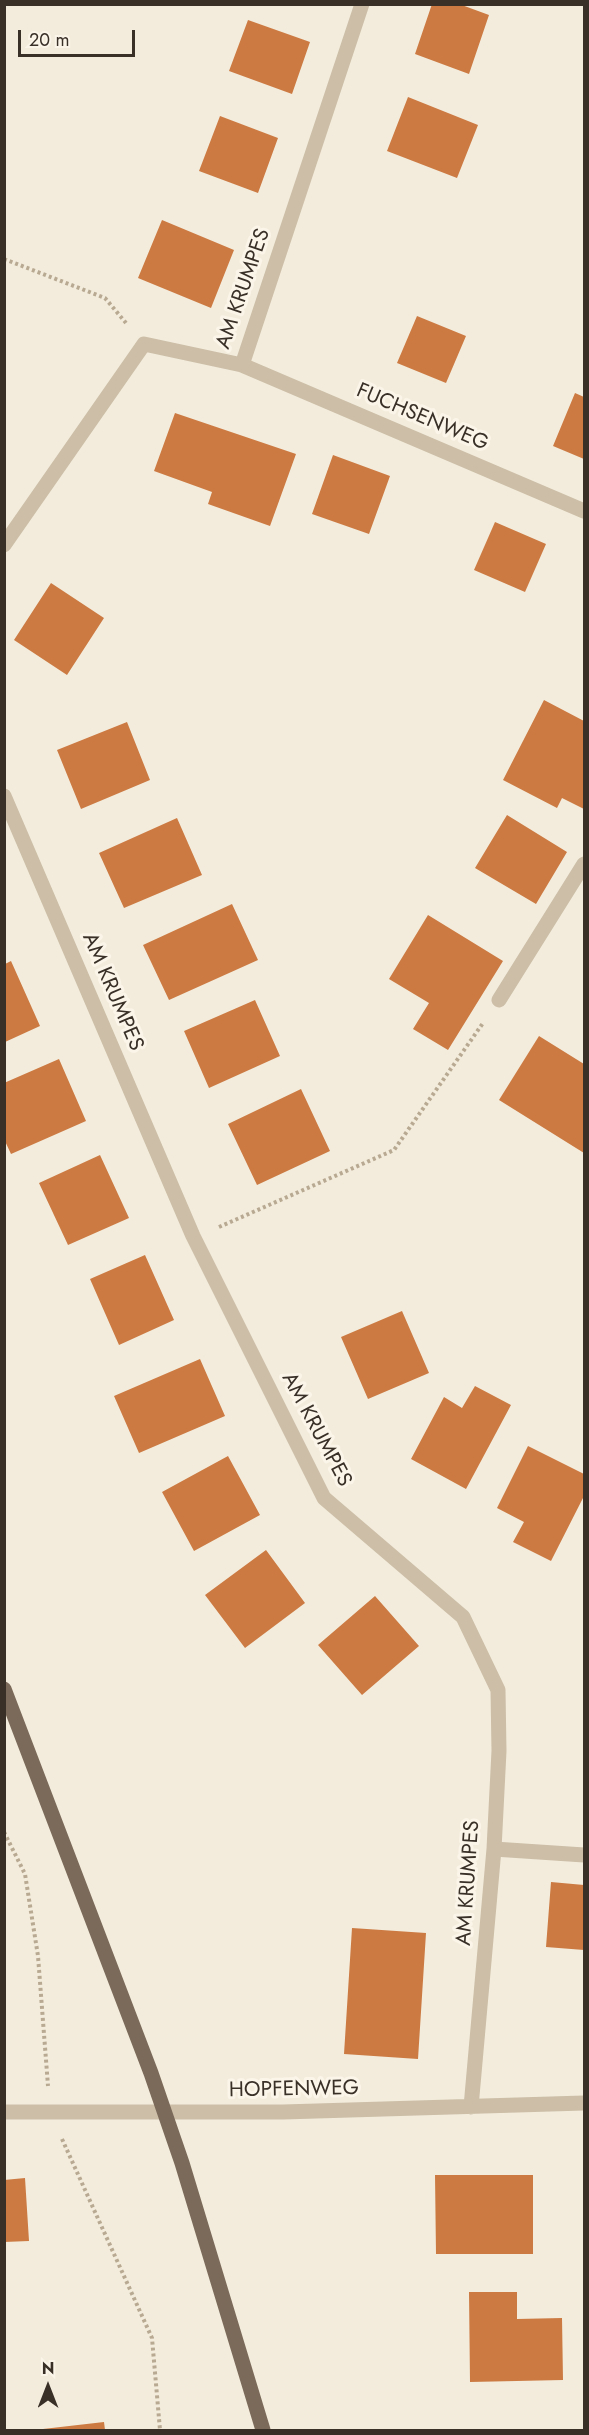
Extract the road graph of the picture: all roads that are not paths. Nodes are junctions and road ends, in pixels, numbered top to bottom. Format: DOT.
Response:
graph roads {
  1 [pos="362,4"];
  2 [pos="242,365"];
  3 [pos="585,510"];
  4 [pos="4,545"];
  5 [pos="4,796"];
  6 [pos="585,864"];
  7 [pos="500,1000"];
  8 [pos="4,1689"];
  9 [pos="494,1849"];
  10 [pos="585,1856"];
  11 [pos="585,2103"];
  12 [pos="471,2107"];
  13 [pos="4,2112"];
  14 [pos="263,2430"];
  1 -- 2 [label="street, AM KRUMPES"];
  2 -- 3 [label="street, FUCHSENWEG"];
  2 -- 4 [label="street, AM KRUMPES"];
  5 -- 9 [label="street, AM KRUMPES"];
  6 -- 7 [label="street"];
  8 -- 14 [label="main road"];
  9 -- 10 [label="street"];
  9 -- 12 [label="street, AM KRUMPES"];
  11 -- 12 [label="street, HOPFENWEG"];
  12 -- 13 [label="street, HOPFENWEG"];
}
